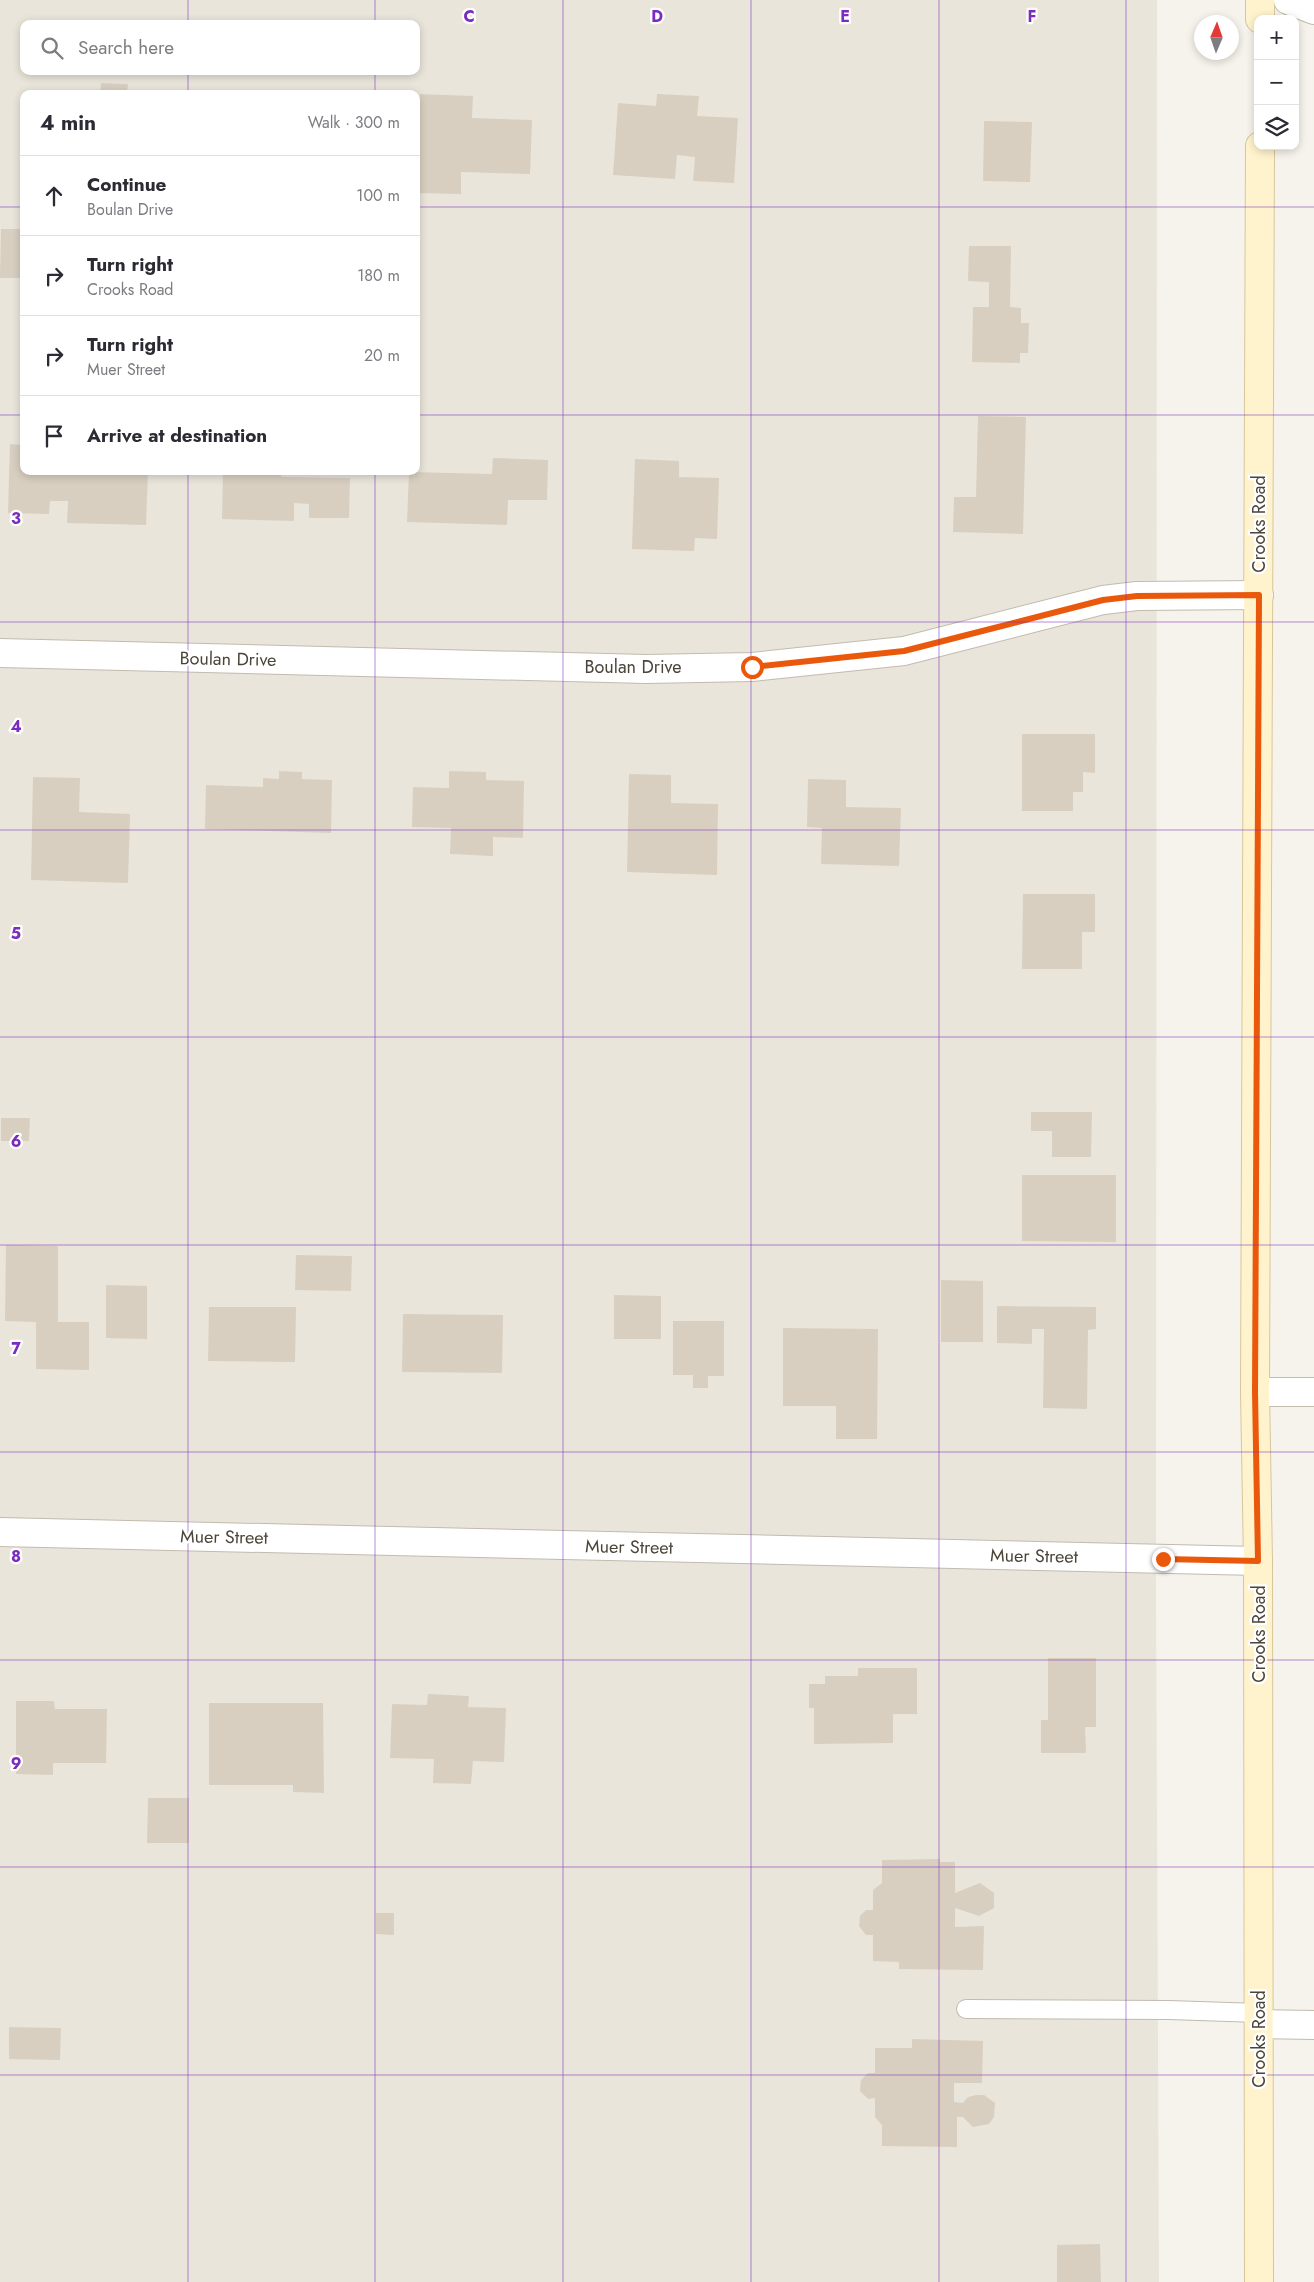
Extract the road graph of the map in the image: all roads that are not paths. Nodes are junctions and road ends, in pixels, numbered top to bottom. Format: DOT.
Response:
graph roads {
  1 [pos="1260,0"];
  2 [pos="1288,0"];
  3 [pos="1314,10"];
  4 [pos="1260,15"];
  5 [pos="1260,150"];
  6 [pos="1259,595"];
  7 [pos="0,653"];
  8 [pos="1255,1392"];
  9 [pos="1314,1392"];
  10 [pos="0,1532"];
  11 [pos="1258,1561"];
  12 [pos="966,2009"];
  13 [pos="1260,2019"];
  14 [pos="1314,2025"];
  15 [pos="1259,2282"];
  1 -- 4 [label="main road"];
  2 -- 3 [label="street"];
  5 -- 6 [label="main road, Crooks Road"];
  6 -- 7 [label="street, Boulan Drive"];
  6 -- 8 [label="main road, Crooks Road"];
  8 -- 9 [label="street"];
  8 -- 11 [label="main road, Crooks Road"];
  10 -- 11 [label="street, Muer Street"];
  11 -- 13 [label="main road, Crooks Road"];
  12 -- 13 [label="lane"];
  13 -- 14 [label="street"];
  13 -- 15 [label="main road, Crooks Road"];
}
